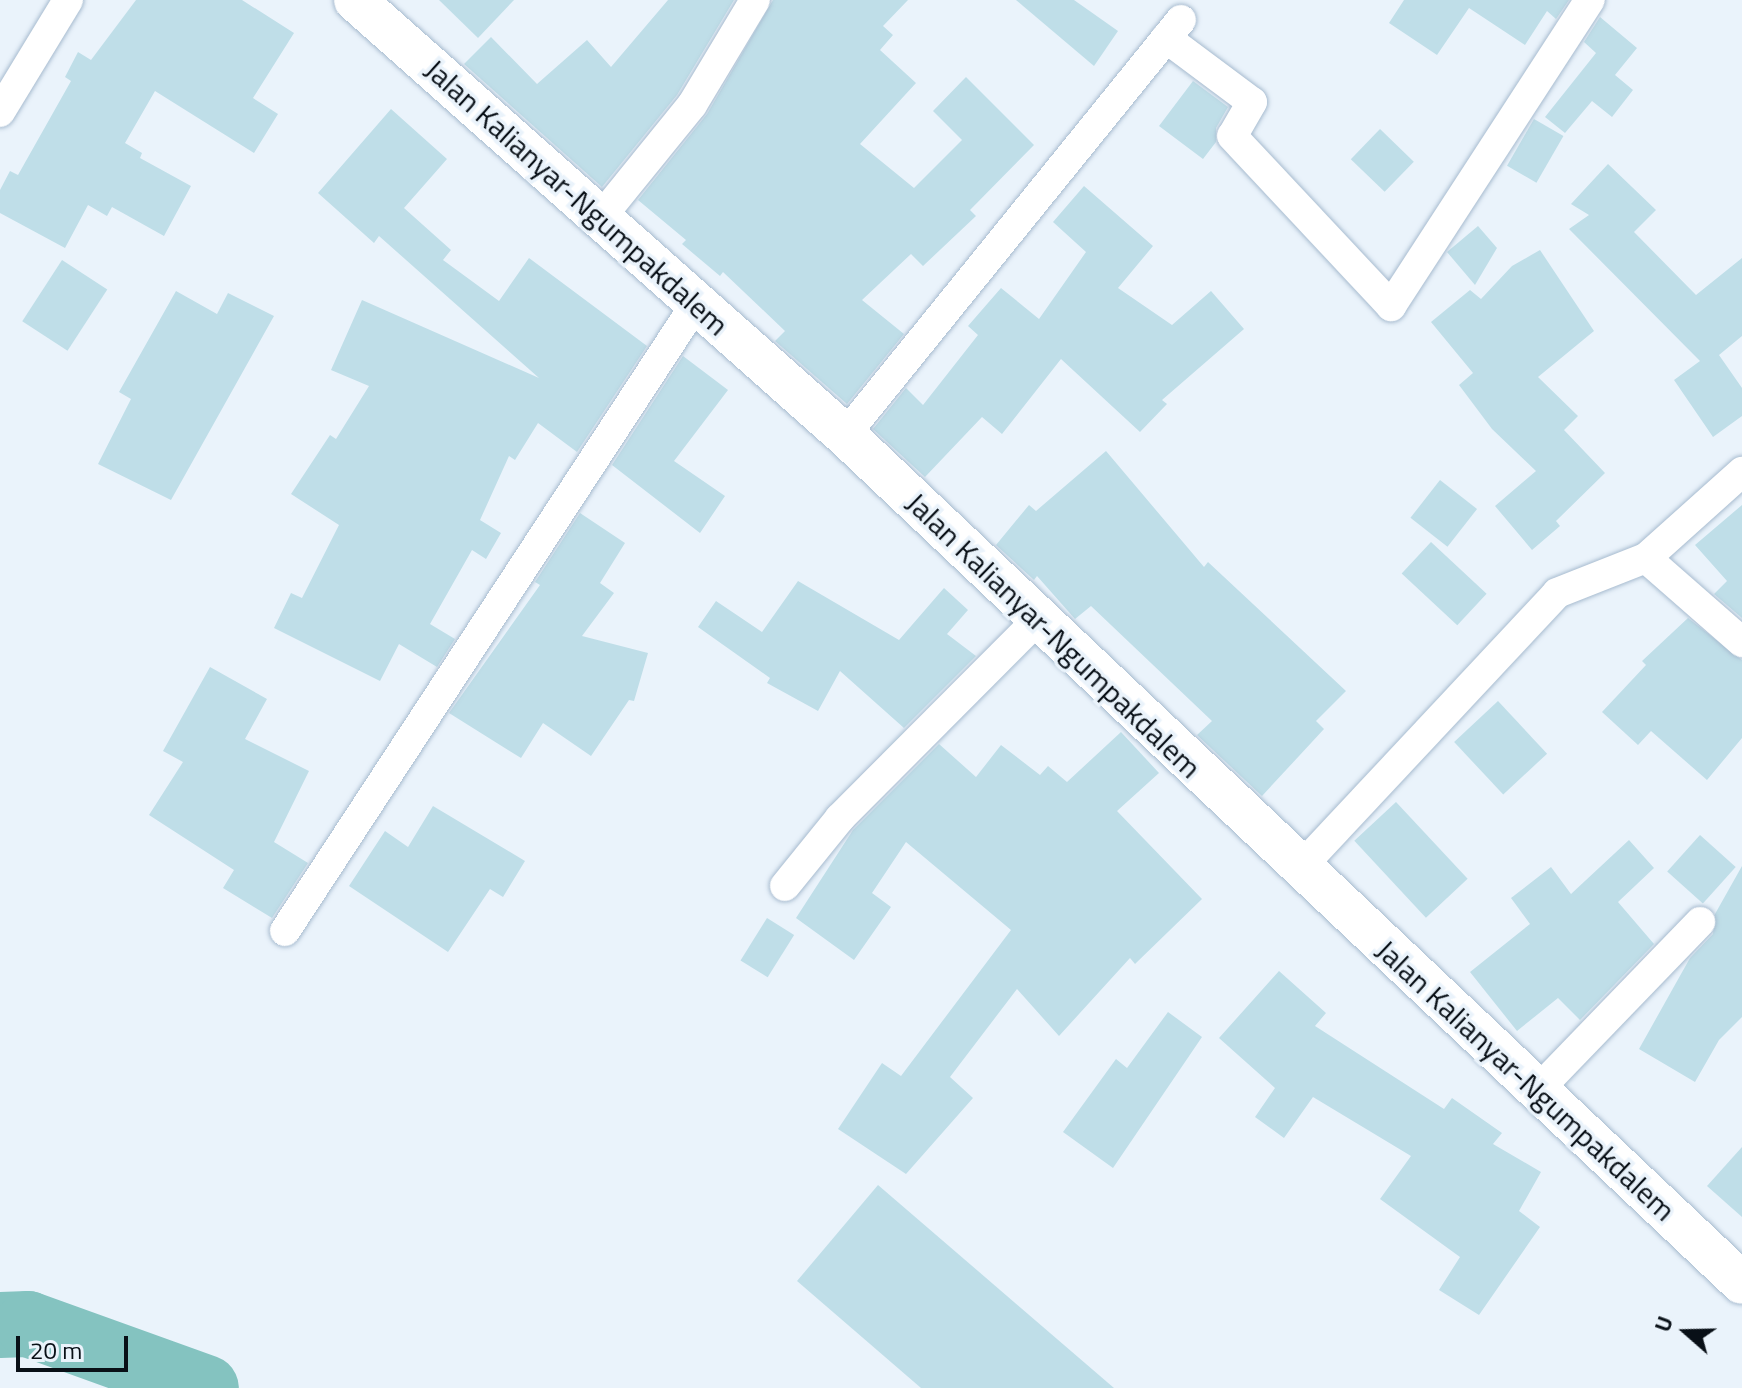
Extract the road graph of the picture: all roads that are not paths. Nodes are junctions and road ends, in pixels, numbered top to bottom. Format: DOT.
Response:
graph roads {
  1 [pos="68,0"];
  2 [pos="355,0"];
  3 [pos="755,0"];
  4 [pos="1590,0"];
  5 [pos="0,112"];
  6 [pos="602,216"];
  7 [pos="697,302"];
  8 [pos="845,435"];
  9 [pos="1742,472"];
  10 [pos="1646,558"];
  11 [pos="1025,632"];
  12 [pos="1742,642"];
  13 [pos="1300,868"];
  14 [pos="785,886"];
  15 [pos="1700,922"];
  16 [pos="285,931"];
  17 [pos="1537,1091"];
  18 [pos="1742,1283"];
  1 -- 5 [label="street"];
  2 -- 6 [label="street, Jalan Kalianyar-Ngumpakdalem"];
  3 -- 6 [label="street"];
  4 -- 8 [label="street"];
  6 -- 7 [label="street, Jalan Kalianyar-Ngumpakdalem"];
  7 -- 8 [label="street, Jalan Kalianyar-Ngumpakdalem"];
  7 -- 16 [label="street"];
  8 -- 11 [label="street, Jalan Kalianyar-Ngumpakdalem"];
  9 -- 10 [label="street"];
  10 -- 12 [label="street"];
  10 -- 13 [label="street"];
  11 -- 13 [label="street, Jalan Kalianyar-Ngumpakdalem"];
  11 -- 14 [label="street"];
  13 -- 17 [label="street, Jalan Kalianyar-Ngumpakdalem"];
  15 -- 17 [label="street"];
  17 -- 18 [label="street, Jalan Kalianyar-Ngumpakdalem"];
}
